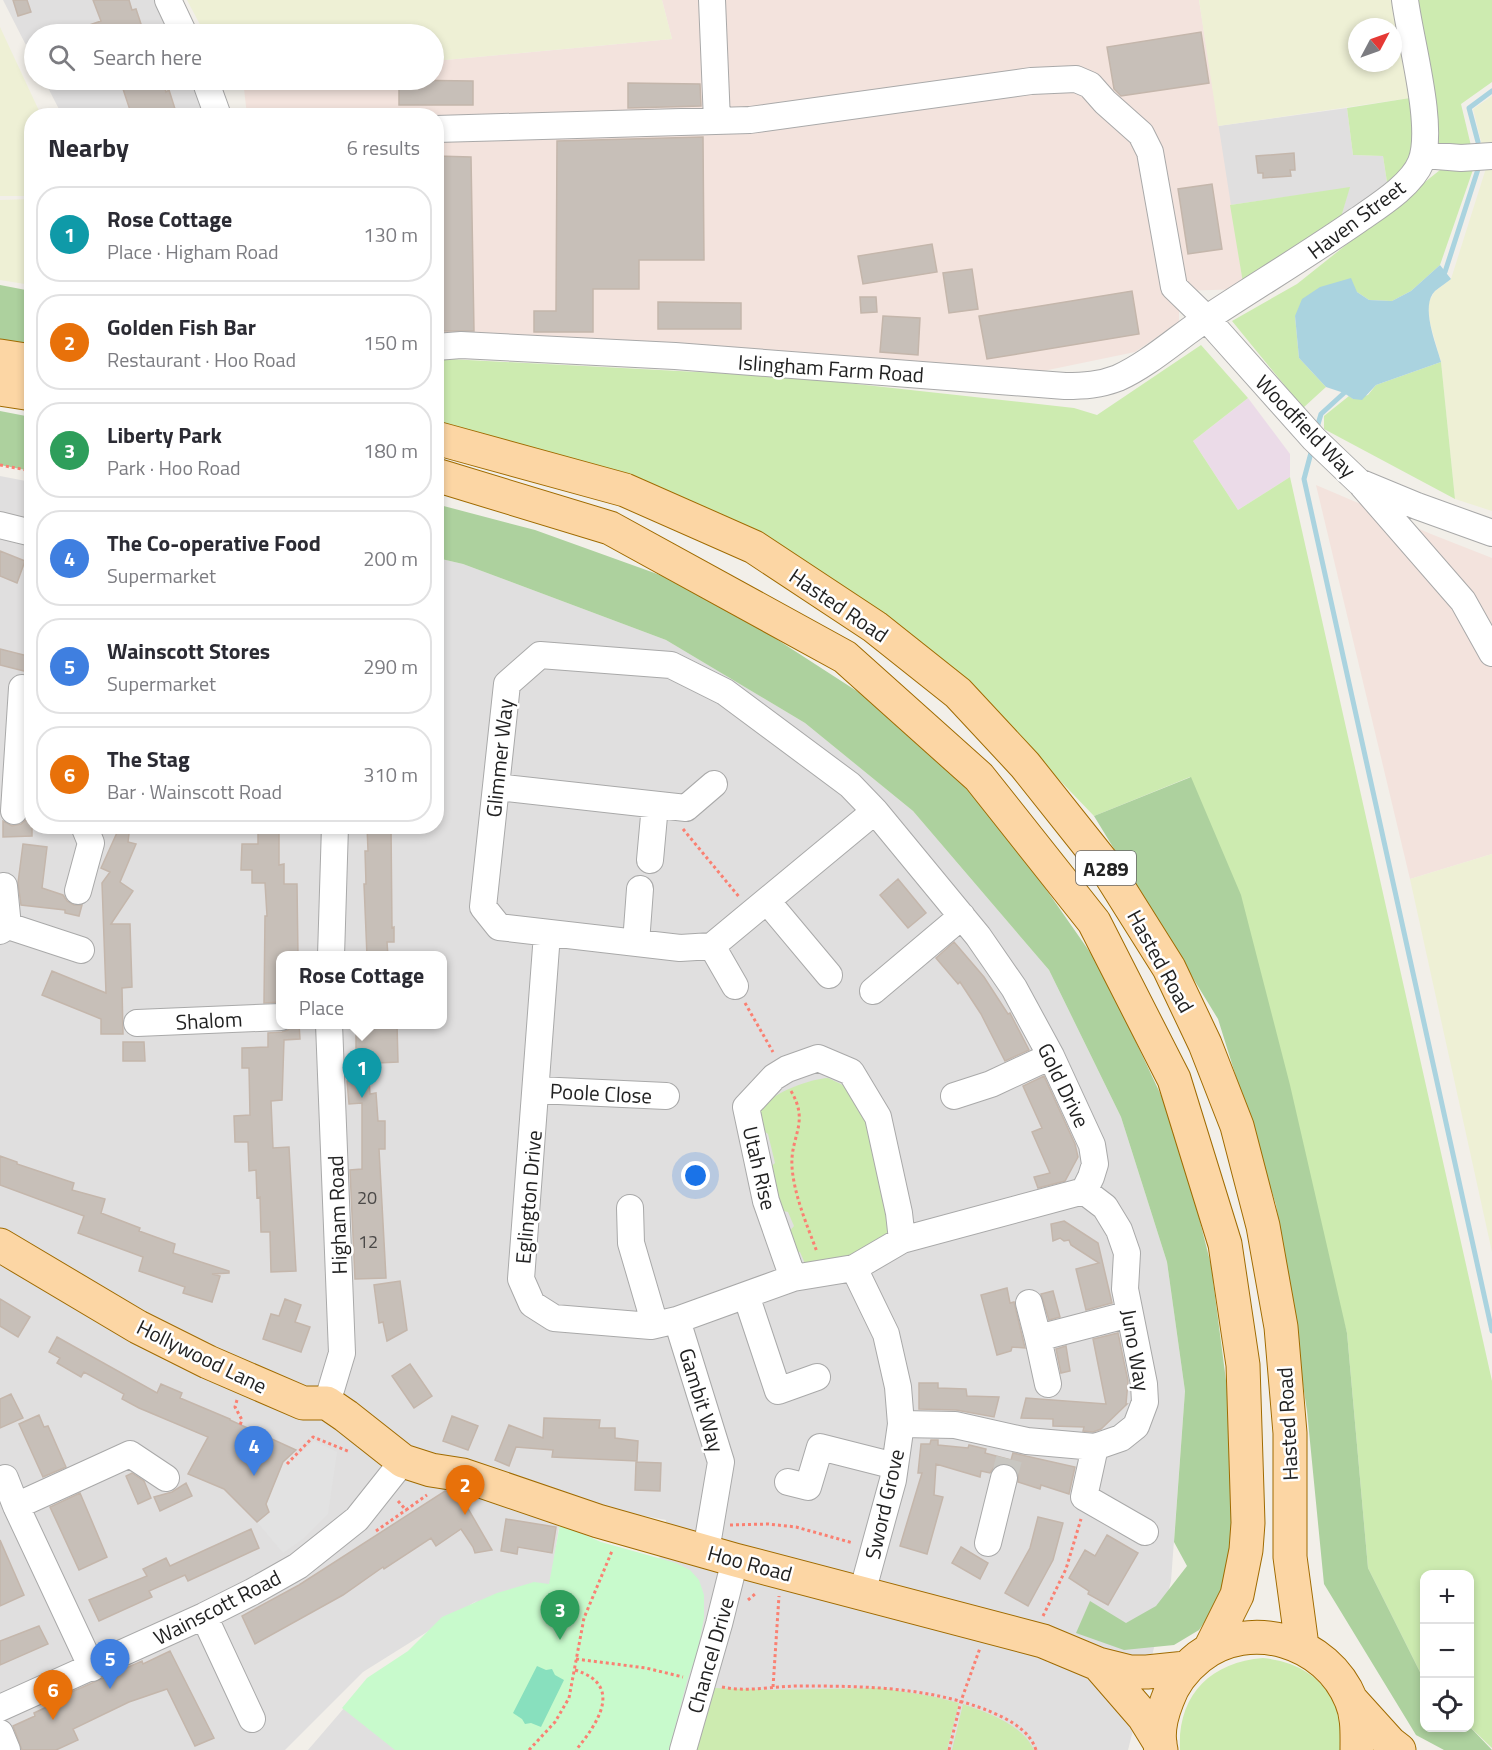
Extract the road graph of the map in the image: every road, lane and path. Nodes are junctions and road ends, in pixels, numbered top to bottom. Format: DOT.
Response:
graph roads {
  1 [pos="168,0"];
  2 [pos="712,0"];
  3 [pos="1405,0"];
  4 [pos="179,24"];
  5 [pos="209,90"];
  6 [pos="215,108"];
  7 [pos="717,121"];
  8 [pos="444,129"];
  9 [pos="1424,155"];
  10 [pos="1492,156"];
  11 [pos="1206,318"];
  12 [pos="444,346"];
  13 [pos="0,356"];
  14 [pos="24,360"];
  15 [pos="0,389"];
  16 [pos="24,393"];
  17 [pos="444,440"];
  18 [pos="0,465"];
  19 [pos="24,470"];
  20 [pos="444,476"];
  21 [pos="1359,482"];
  22 [pos="0,525"];
  23 [pos="24,531"];
  24 [pos="1492,533"];
  25 [pos="1492,653"];
  26 [pos="18,688"];
  27 [pos="714,784"];
  28 [pos="497,787"];
  29 [pos="668,806"];
  30 [pos="14,811"];
  31 [pos="875,811"];
  32 [pos="87,834"];
  33 [pos="335,834"];
  34 [pos="650,860"];
  35 [pos="4,886"];
  36 [pos="640,889"];
  37 [pos="78,891"];
  38 [pos="759,907"];
  39 [pos="962,916"];
  40 [pos="4,928"];
  41 [pos="547,934"];
  42 [pos="636,943"];
  43 [pos="712,946"];
  44 [pos="81,950"];
  45 [pos="331,951"];
  46 [pos="829,975"];
  47 [pos="735,986"];
  48 [pos="873,991"];
  49 [pos="276,1017"];
  50 [pos="137,1023"];
  51 [pos="329,1029"];
  52 [pos="1052,1056"];
  53 [pos="780,1068"];
  54 [pos="537,1090"];
  55 [pos="666,1096"];
  56 [pos="954,1096"];
  57 [pos="1084,1191"];
  58 [pos="630,1208"];
  59 [pos="902,1240"];
  60 [pos="0,1245"];
  61 [pos="854,1268"];
  62 [pos="824,1273"];
  63 [pos="793,1278"];
  64 [pos="746,1295"];
  65 [pos="1029,1303"];
  66 [pos="1130,1314"];
  67 [pos="666,1323"];
  68 [pos="1038,1338"];
  69 [pos="817,1377"];
  70 [pos="1048,1384"];
  71 [pos="238,1397"];
  72 [pos="327,1403"];
  73 [pos="901,1424"];
  74 [pos="240,1425"];
  75 [pos="1095,1447"];
  76 [pos="354,1451"];
  77 [pos="1010,1458"];
  78 [pos="403,1461"];
  79 [pos="287,1464"];
  80 [pos="895,1466"];
  81 [pos="5,1478"];
  82 [pos="166,1478"];
  83 [pos="788,1482"];
  84 [pos="1084,1497"];
  85 [pos="16,1506"];
  86 [pos="1145,1533"];
  87 [pos="616,1542"];
  88 [pos="988,1543"];
  89 [pos="874,1550"];
  90 [pos="720,1558"];
  91 [pos="790,1583"];
  92 [pos="760,1591"];
  93 [pos="862,1593"];
  94 [pos="204,1616"];
  95 [pos="1040,1620"];
  96 [pos="1302,1646"];
  97 [pos="981,1649"];
  98 [pos="576,1659"];
  99 [pos="1198,1659"];
  100 [pos="1098,1664"];
  101 [pos="92,1668"];
  102 [pos="575,1670"];
  103 [pos="702,1682"];
  104 [pos="773,1687"];
  105 [pos="961,1701"];
  106 [pos="1352,1701"];
  107 [pos="0,1708"];
  108 [pos="252,1719"];
  109 [pos="0,1733"];
  110 [pos="1160,1747"];
  111 [pos="7,1750"];
  112 [pos="529,1750"];
  113 [pos="576,1750"];
  114 [pos="683,1750"];
  115 [pos="949,1750"];
  116 [pos="1036,1750"];
  117 [pos="1357,1750"];
  118 [pos="1399,1750"];
  1 -- 4 [label="street"];
  2 -- 7 [label="street"];
  3 -- 9 [label="street, Haven Street"];
  5 -- 6 [label="street"];
  7 -- 8 [label="street, Woodfield Way"];
  7 -- 11 [label="street, Woodfield Way"];
  9 -- 10 [label="street"];
  9 -- 11 [label="street, Haven Street"];
  11 -- 12 [label="street, Islingham Farm Road"];
  11 -- 21 [label="street, Woodfield Way"];
  13 -- 14 [label="main road"];
  15 -- 16 [label="main road"];
  17 -- 96 [label="main road, Hasted Road / A289"];
  18 -- 19 [label="path"];
  20 -- 99 [label="main road, Hasted Road / A289"];
  21 -- 24 [label="street, Woodfield Way"];
  21 -- 25 [label="street"];
  22 -- 23 [label="street"];
  26 -- 30 [label="street"];
  27 -- 29 [label="street"];
  28 -- 29 [label="street"];
  28 -- 31 [label="street, Glimmer Way"];
  28 -- 41 [label="street, Glimmer Way"];
  29 -- 34 [label="street"];
  29 -- 38 [label="path"];
  31 -- 38 [label="street"];
  31 -- 39 [label="street, Gold Drive"];
  32 -- 37 [label="street"];
  33 -- 45 [label="street"];
  35 -- 40 [label="street"];
  36 -- 42 [label="street"];
  38 -- 43 [label="street"];
  38 -- 46 [label="street"];
  39 -- 48 [label="street"];
  39 -- 52 [label="street, Gold Drive"];
  40 -- 44 [label="street"];
  41 -- 42 [label="street, Glimmer Way"];
  41 -- 54 [label="street, Eglington Drive"];
  42 -- 43 [label="street, Glimmer Way"];
  43 -- 47 [label="street"];
  47 -- 53 [label="path"];
  49 -- 50 [label="street, Shalom"];
  51 -- 72 [label="street, Higham Road"];
  52 -- 56 [label="street"];
  52 -- 57 [label="street, Gold Drive"];
  53 -- 59 [label="street, Utah Rise"];
  53 -- 62 [label="path"];
  53 -- 63 [label="street, Utah Rise"];
  54 -- 55 [label="street, Poole Close"];
  54 -- 67 [label="street, Eglington Drive"];
  57 -- 59 [label="street"];
  57 -- 66 [label="street, Juno Way"];
  58 -- 67 [label="street, Gambit Way"];
  59 -- 61 [label="street"];
  60 -- 72 [label="main road, Hollywood Lane"];
  61 -- 62 [label="street, Eglington Drive"];
  61 -- 73 [label="street, Sword Grove"];
  62 -- 63 [label="street, Eglington Drive"];
  63 -- 64 [label="street, Eglington Drive"];
  64 -- 67 [label="street, Eglington Drive"];
  64 -- 69 [label="street"];
  65 -- 68 [label="street"];
  66 -- 68 [label="street"];
  66 -- 75 [label="street, Juno Way"];
  67 -- 90 [label="street, Gambit Way"];
  68 -- 70 [label="street"];
  71 -- 74 [label="path"];
  72 -- 78 [label="main road"];
  73 -- 77 [label="street, Juno Way"];
  73 -- 80 [label="street, Sword Grove"];
  75 -- 77 [label="street, Juno Way"];
  75 -- 84 [label="street"];
  76 -- 79 [label="path"];
  77 -- 88 [label="street"];
  78 -- 90 [label="main road, Hoo Road"];
  78 -- 94 [label="street, Wainscott Road"];
  80 -- 83 [label="street"];
  80 -- 89 [label="street, Sword Grove"];
  81 -- 85 [label="street"];
  82 -- 85 [label="street"];
  84 -- 86 [label="street"];
  84 -- 95 [label="path"];
  85 -- 101 [label="street"];
  87 -- 98 [label="path"];
  89 -- 90 [label="path"];
  89 -- 93 [label="street, Sword Grove"];
  90 -- 91 [label="main road, Hoo Road"];
  90 -- 92 [label="path"];
  90 -- 103 [label="street, Chancel Drive"];
  91 -- 93 [label="main road, Hoo Road"];
  91 -- 104 [label="path"];
  93 -- 100 [label="main road, Hoo Road"];
  94 -- 101 [label="street, Wainscott Road"];
  94 -- 108 [label="street"];
  96 -- 99 [label="main road, Hoo Road"];
  96 -- 106 [label="main road, Hoo Road"];
  97 -- 105 [label="path"];
  98 -- 102 [label="path"];
  98 -- 103 [label="path"];
  99 -- 100 [label="main road, Hoo Road"];
  99 -- 110 [label="main road, Hasted Road"];
  100 -- 110 [label="main road, Hoo Road"];
  101 -- 107 [label="street, Wainscott Road"];
  102 -- 112 [label="path"];
  102 -- 113 [label="path"];
  103 -- 104 [label="path"];
  103 -- 114 [label="street, Chancel Drive"];
  104 -- 105 [label="path"];
  105 -- 115 [label="path"];
  105 -- 116 [label="path"];
  106 -- 117 [label="main road"];
  106 -- 118 [label="main road"];
  109 -- 111 [label="street"];
}
